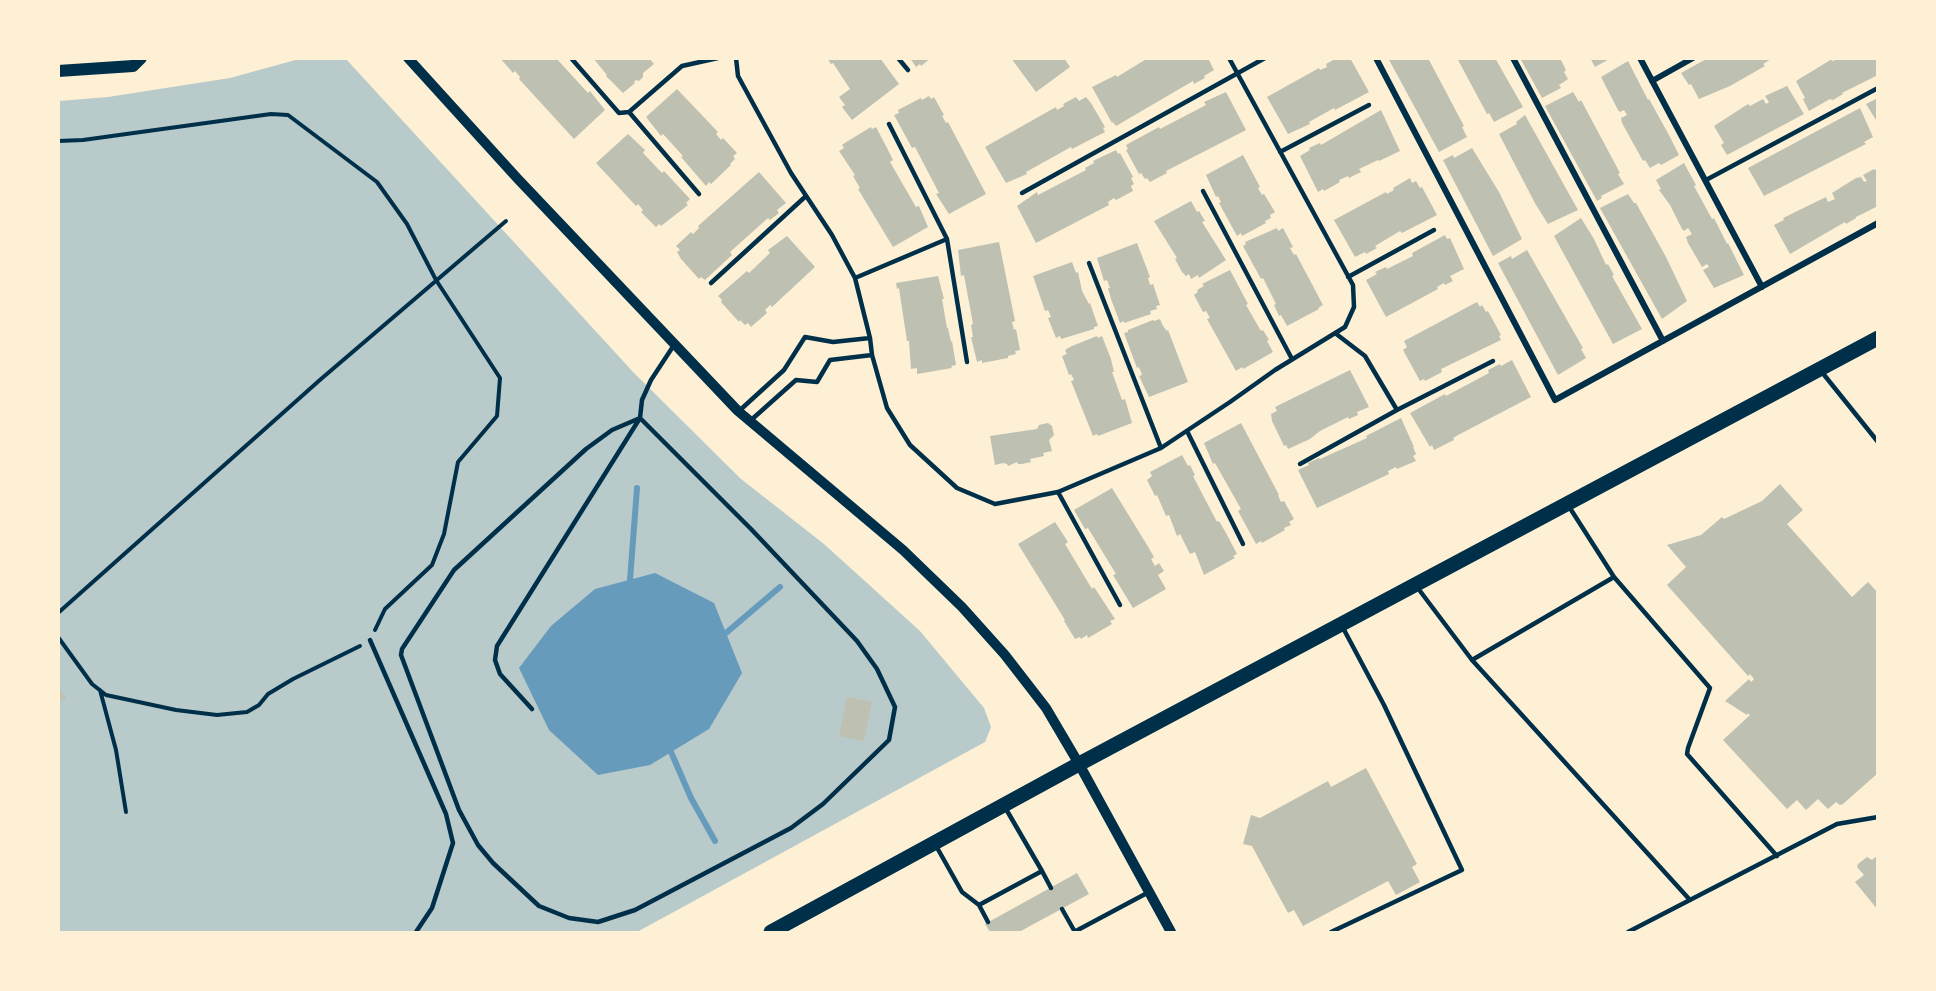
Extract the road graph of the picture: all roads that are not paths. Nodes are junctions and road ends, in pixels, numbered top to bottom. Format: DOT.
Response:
graph roads {
  1 [pos="141,58"];
  2 [pos="408,58"];
  3 [pos="571,58"];
  4 [pos="718,58"];
  5 [pos="727,58"];
  6 [pos="898,58"];
  7 [pos="1228,58"];
  8 [pos="1265,58"];
  9 [pos="1376,58"];
  10 [pos="1513,58"];
  11 [pos="1640,58"];
  12 [pos="1693,58"];
  13 [pos="736,59"];
  14 [pos="908,70"];
  15 [pos="58,71"];
  16 [pos="1237,74"];
  17 [pos="1652,81"];
  18 [pos="1878,88"];
  19 [pos="1369,105"];
  20 [pos="629,112"];
  21 [pos="889,124"];
  22 [pos="1280,152"];
  23 [pos="1706,180"];
  24 [pos="1203,191"];
  25 [pos="1022,193"];
  26 [pos="699,194"];
  27 [pos="806,196"];
  28 [pos="1878,223"];
  29 [pos="1434,230"];
  30 [pos="947,239"];
  31 [pos="1089,263"];
  32 [pos="1348,277"];
  33 [pos="855,278"];
  34 [pos="711,283"];
  35 [pos="1762,287"];
  36 [pos="1335,333"];
  37 [pos="870,338"];
  38 [pos="1878,338"];
  39 [pos="1663,341"];
  40 [pos="674,345"];
  41 [pos="872,355"];
  42 [pos="1292,359"];
  43 [pos="1493,361"];
  44 [pos="967,362"];
  45 [pos="1820,369"];
  46 [pos="1397,410"];
  47 [pos="738,411"];
  48 [pos="640,418"];
  49 [pos="750,421"];
  50 [pos="1187,431"];
  51 [pos="1878,442"];
  52 [pos="1161,448"];
  53 [pos="1300,464"];
  54 [pos="1058,492"];
  55 [pos="1568,504"];
  56 [pos="1243,544"];
  57 [pos="1614,577"];
  58 [pos="1415,585"];
  59 [pos="1120,605"];
  60 [pos="1341,625"];
  61 [pos="370,640"];
  62 [pos="1472,660"];
  63 [pos="532,709"];
  64 [pos="1079,764"];
  65 [pos="1004,805"];
  66 [pos="1878,817"];
  67 [pos="934,843"];
  68 [pos="1777,855"];
  69 [pos="1042,871"];
  70 [pos="1050,888"];
  71 [pos="1149,892"];
  72 [pos="1690,900"];
  73 [pos="978,905"];
  74 [pos="1062,909"];
  75 [pos="987,922"];
  76 [pos="1074,932"];
  77 [pos="416,933"];
  78 [pos="771,933"];
  79 [pos="1171,933"];
  80 [pos="1331,933"];
  81 [pos="1628,933"];
  1 -- 15 [label="main road"];
  2 -- 40 [label="street"];
  3 -- 20 [label="lane"];
  4 -- 20 [label="lane"];
  5 -- 13 [label="lane"];
  6 -- 14 [label="lane"];
  7 -- 16 [label="lane"];
  8 -- 16 [label="lane"];
  9 -- 39 [label="street"];
  10 -- 39 [label="street"];
  11 -- 17 [label="street"];
  12 -- 17 [label="street"];
  13 -- 27 [label="lane"];
  16 -- 22 [label="lane"];
  16 -- 25 [label="lane"];
  17 -- 23 [label="street"];
  18 -- 23 [label="lane"];
  19 -- 22 [label="lane"];
  20 -- 26 [label="lane"];
  21 -- 30 [label="lane"];
  22 -- 32 [label="lane"];
  23 -- 35 [label="street"];
  24 -- 42 [label="lane"];
  27 -- 33 [label="lane"];
  27 -- 34 [label="lane"];
  28 -- 35 [label="street"];
  29 -- 32 [label="lane"];
  30 -- 33 [label="lane"];
  30 -- 44 [label="lane"];
  31 -- 52 [label="lane"];
  32 -- 36 [label="lane"];
  33 -- 37 [label="lane"];
  35 -- 39 [label="street"];
  36 -- 42 [label="lane"];
  36 -- 46 [label="lane"];
  37 -- 41 [label="lane"];
  37 -- 47 [label="lane"];
  38 -- 45 [label="main road"];
  40 -- 47 [label="street"];
  40 -- 48 [label="lane"];
  41 -- 49 [label="lane"];
  41 -- 54 [label="lane"];
  42 -- 50 [label="lane"];
  43 -- 46 [label="lane"];
  45 -- 51 [label="lane"];
  45 -- 55 [label="main road"];
  46 -- 53 [label="lane"];
  47 -- 49 [label="street"];
  48 -- 48 [label="lane"];
  48 -- 63 [label="lane"];
  49 -- 64 [label="street"];
  50 -- 52 [label="lane"];
  50 -- 56 [label="lane"];
  52 -- 54 [label="lane"];
  54 -- 59 [label="lane"];
  55 -- 57 [label="lane"];
  55 -- 58 [label="main road"];
  57 -- 62 [label="lane"];
  57 -- 68 [label="lane"];
  58 -- 60 [label="main road"];
  58 -- 62 [label="lane"];
  60 -- 64 [label="main road"];
  60 -- 80 [label="lane"];
  61 -- 77 [label="lane"];
  62 -- 72 [label="lane"];
  64 -- 65 [label="main road"];
  64 -- 71 [label="street"];
  65 -- 67 [label="main road"];
  65 -- 69 [label="lane"];
  66 -- 68 [label="lane"];
  67 -- 73 [label="lane"];
  67 -- 78 [label="main road"];
  68 -- 72 [label="lane"];
  69 -- 70 [label="lane"];
  69 -- 73 [label="lane"];
  71 -- 76 [label="lane"];
  71 -- 79 [label="street"];
  72 -- 81 [label="lane"];
  73 -- 75 [label="lane"];
  74 -- 76 [label="lane"];
}
